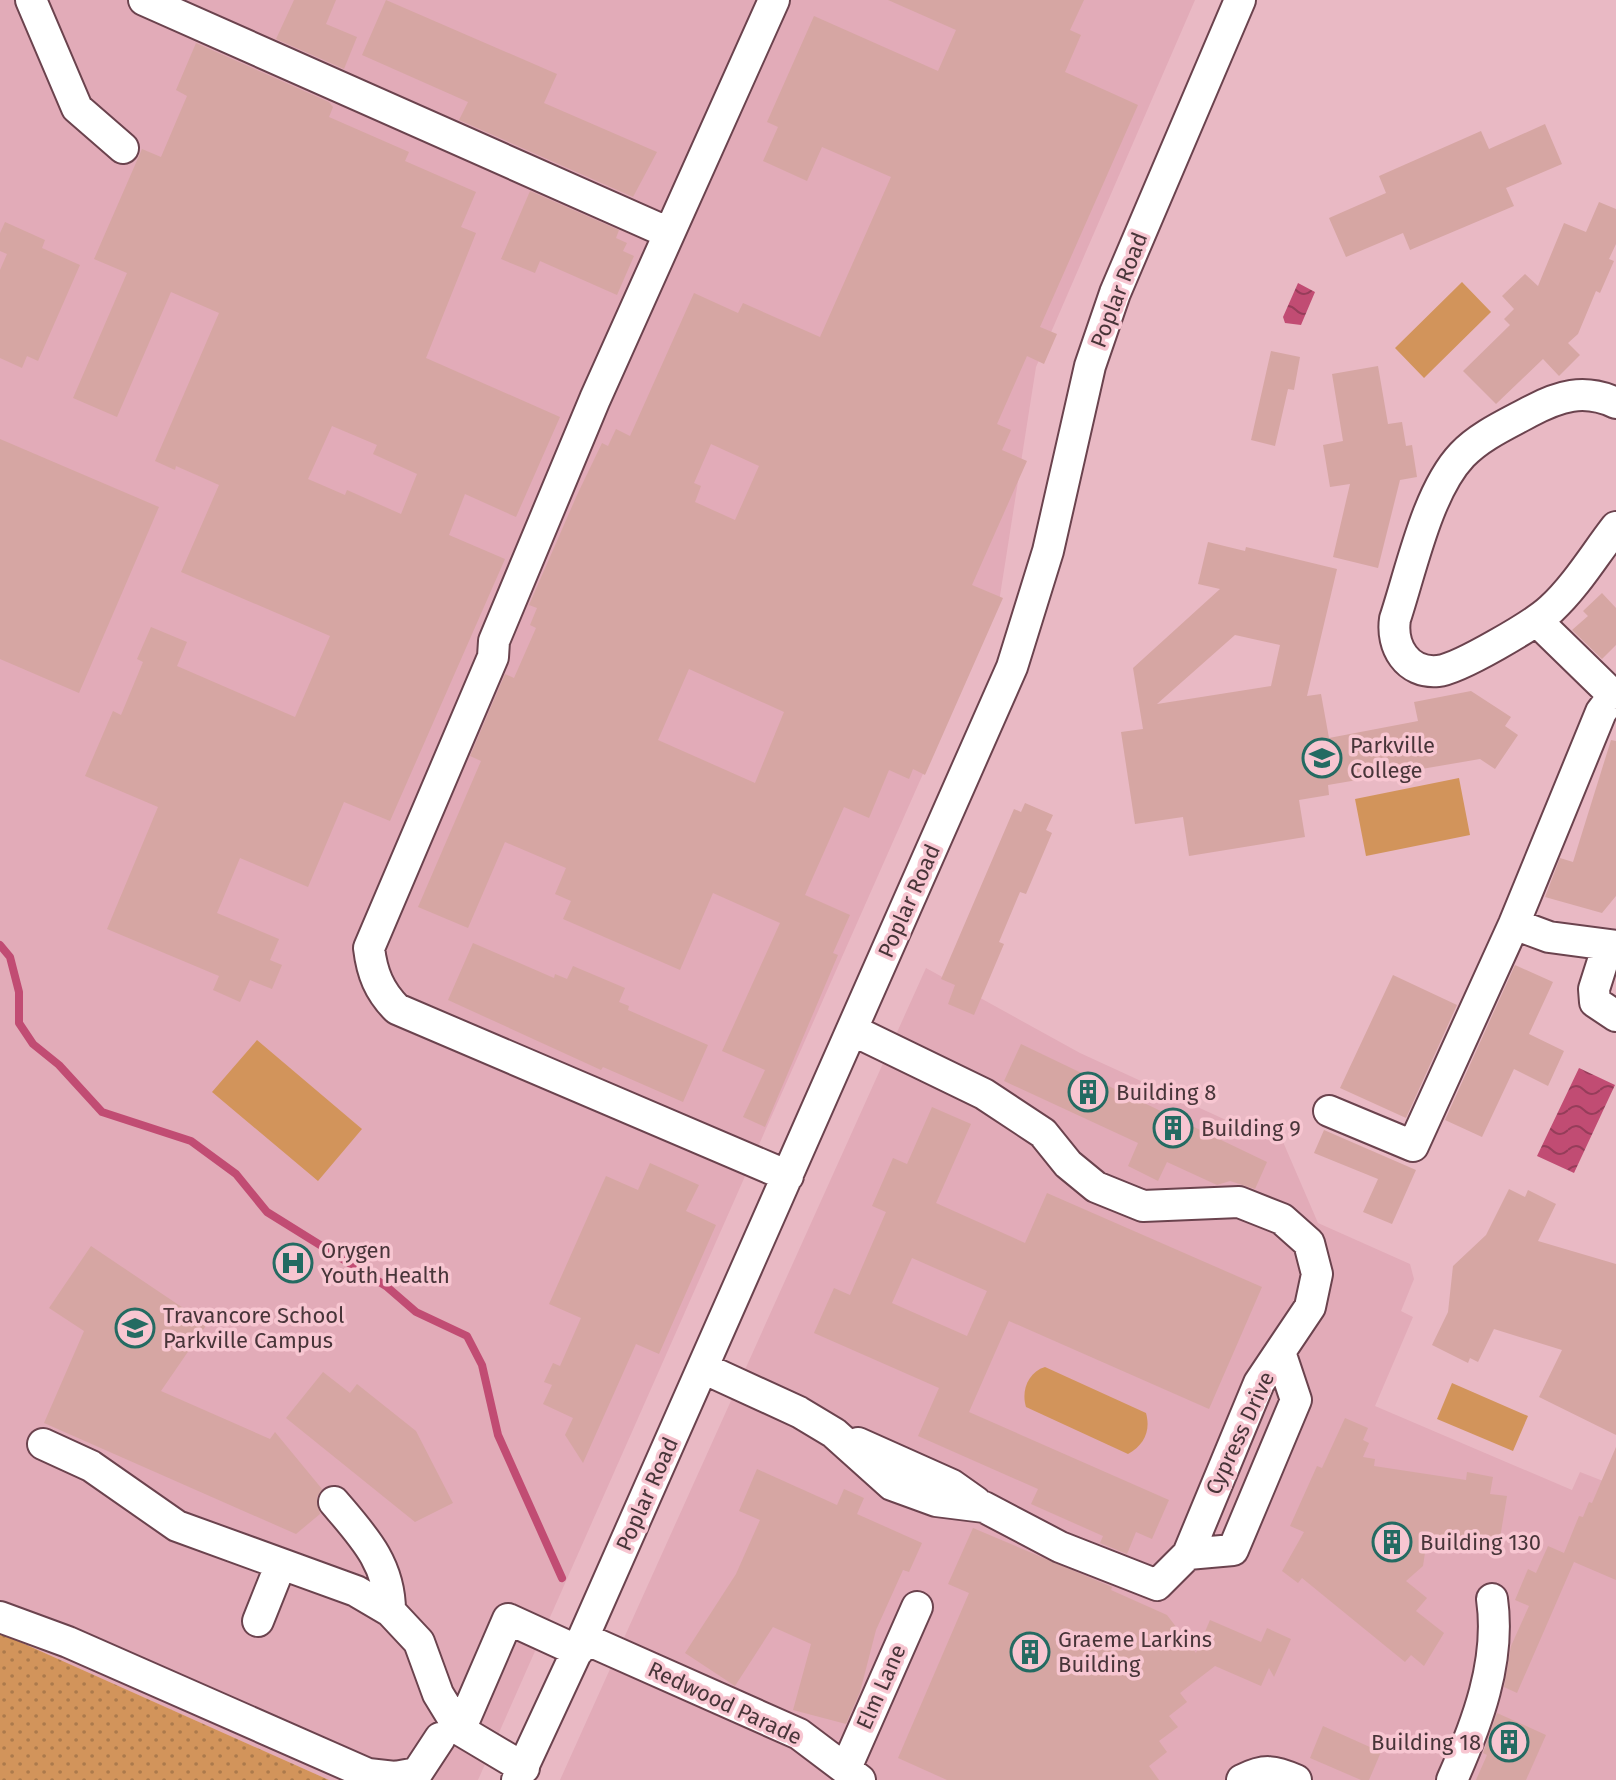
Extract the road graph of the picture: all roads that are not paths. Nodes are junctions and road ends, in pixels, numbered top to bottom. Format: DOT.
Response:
graph roads {
  1 [pos="31,0"];
  2 [pos="144,0"];
  3 [pos="774,0"];
  4 [pos="1240,0"];
  5 [pos="123,148"];
  6 [pos="669,233"];
  7 [pos="1616,403"];
  8 [pos="1616,527"];
  9 [pos="1537,621"];
  10 [pos="1614,693"];
  11 [pos="1514,924"];
  12 [pos="1612,945"];
  13 [pos="1616,1016"];
  14 [pos="852,1030"];
  15 [pos="1329,1111"];
  16 [pos="788,1176"];
  17 [pos="1280,1352"];
  18 [pos="703,1368"];
  19 [pos="43,1444"];
  20 [pos="334,1502"];
  21 [pos="1188,1554"];
  22 [pos="280,1566"];
  23 [pos="1492,1599"];
  24 [pos="917,1607"];
  25 [pos="390,1611"];
  26 [pos="0,1617"];
  27 [pos="258,1621"];
  28 [pos="581,1644"];
  29 [pos="450,1734"];
  30 [pos="521,1774"];
  31 [pos="853,1774"];
  32 [pos="1242,1780"];
  33 [pos="1296,1780"];
  34 [pos="1452,1780"];
  1 -- 5 [label="street"];
  2 -- 6 [label="street"];
  3 -- 6 [label="street"];
  4 -- 14 [label="street, Poplar Road"];
  6 -- 16 [label="street"];
  7 -- 9 [label="street"];
  8 -- 9 [label="street"];
  9 -- 10 [label="street"];
  10 -- 11 [label="street"];
  11 -- 12 [label="street"];
  11 -- 15 [label="street"];
  12 -- 13 [label="street"];
  14 -- 16 [label="street, Poplar Road"];
  14 -- 17 [label="street, Cypress Drive"];
  16 -- 18 [label="street, Poplar Road"];
  17 -- 21 [label="street, Cypress Drive"];
  17 -- 21 [label="street"];
  18 -- 21 [label="street, Cypress Drive"];
  18 -- 28 [label="street, Poplar Road"];
  19 -- 22 [label="street"];
  20 -- 25 [label="street"];
  22 -- 25 [label="street"];
  22 -- 27 [label="street"];
  23 -- 34 [label="street"];
  24 -- 31 [label="street, Elm Lane"];
  25 -- 29 [label="street"];
  26 -- 29 [label="street"];
  28 -- 29 [label="street, Redwood Parade"];
  28 -- 30 [label="street, Poplar Road"];
  28 -- 31 [label="street, Redwood Parade"];
  29 -- 30 [label="street"];
  32 -- 33 [label="street"];
}
